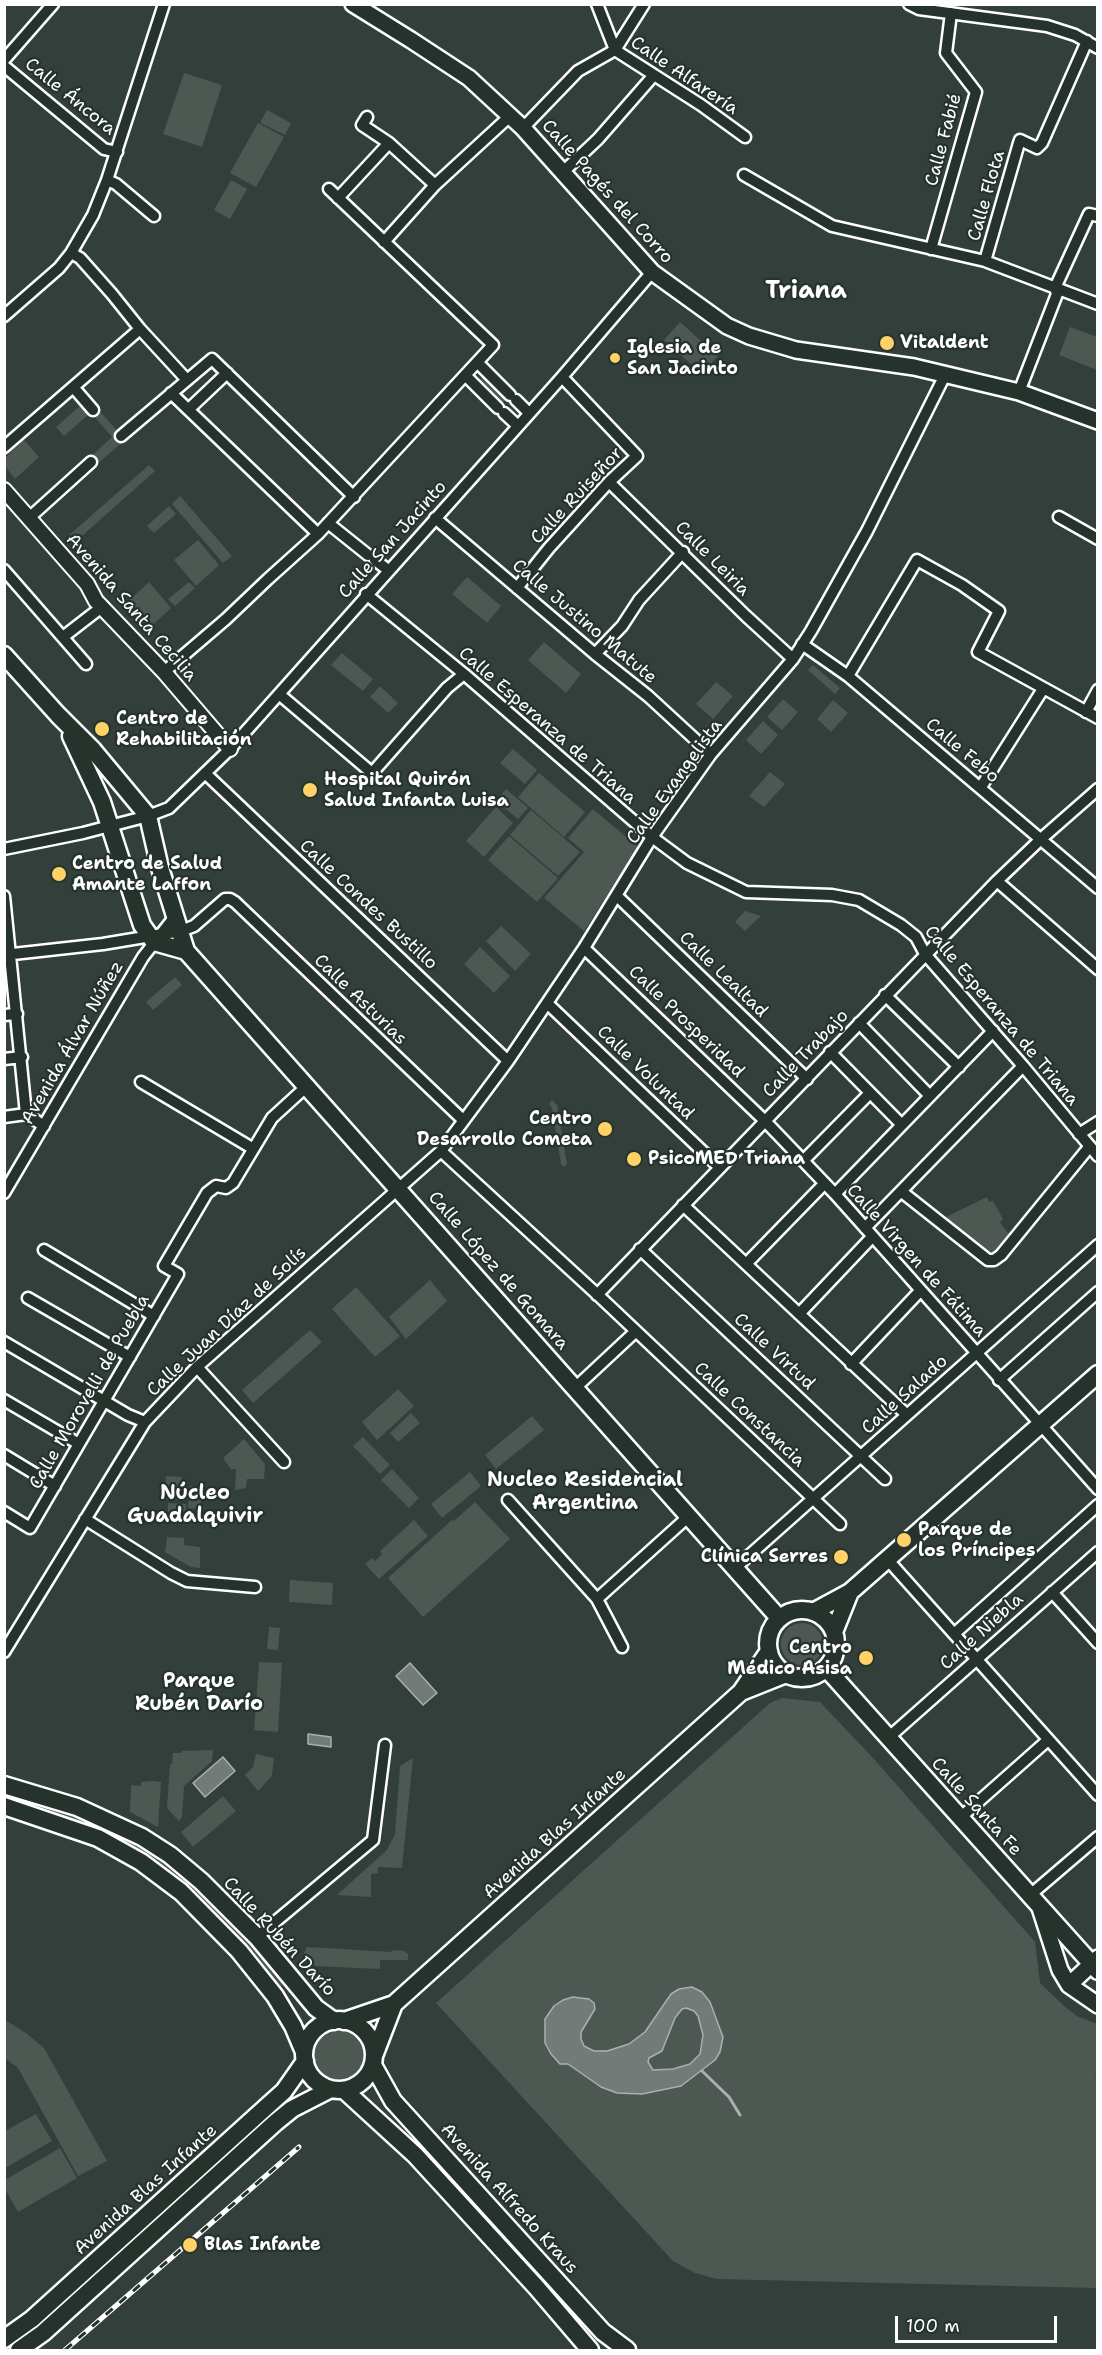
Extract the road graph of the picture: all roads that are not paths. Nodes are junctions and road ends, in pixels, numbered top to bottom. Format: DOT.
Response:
graph roads {
  1 [pos="53,4"];
  2 [pos="164,4"];
  3 [pos="353,4"];
  4 [pos="597,4"];
  5 [pos="644,4"];
  6 [pos="909,4"];
  7 [pos="951,13"];
  8 [pos="1087,41"];
  9 [pos="1098,48"];
  10 [pos="615,50"];
  11 [pos="4,60"];
  12 [pos="4,66"];
  13 [pos="654,75"];
  14 [pos="510,116"];
  15 [pos="367,117"];
  16 [pos="523,128"];
  17 [pos="745,137"];
  18 [pos="388,144"];
  19 [pos="117,152"];
  20 [pos="563,172"];
  21 [pos="744,175"];
  22 [pos="107,180"];
  23 [pos="435,185"];
  24 [pos="329,189"];
  25 [pos="338,198"];
  26 [pos="154,216"];
  27 [pos="1098,216"];
  28 [pos="384,242"];
  29 [pos="931,249"];
  30 [pos="71,253"];
  31 [pos="985,261"];
  32 [pos="652,273"];
  33 [pos="1055,288"];
  34 [pos="1098,304"];
  35 [pos="4,316"];
  36 [pos="140,329"];
  37 [pos="477,363"];
  38 [pos="228,372"];
  39 [pos="945,375"];
  40 [pos="466,376"];
  41 [pos="562,377"];
  42 [pos="187,380"];
  43 [pos="74,388"];
  44 [pos="1019,392"];
  45 [pos="171,393"];
  46 [pos="189,409"];
  47 [pos="93,410"];
  48 [pos="529,413"];
  49 [pos="1098,421"];
  50 [pos="518,426"];
  51 [pos="121,436"];
  52 [pos="4,447"];
  53 [pos="91,462"];
  54 [pos="609,482"];
  55 [pos="354,497"];
  56 [pos="7,499"];
  57 [pos="1059,517"];
  58 [pos="29,518"];
  59 [pos="435,518"];
  60 [pos="328,523"];
  61 [pos="318,534"];
  62 [pos="1098,539"];
  63 [pos="683,552"];
  64 [pos="4,570"];
  65 [pos="388,570"];
  66 [pos="517,588"];
  67 [pos="366,594"];
  68 [pos="103,606"];
  69 [pos="63,637"];
  70 [pos="802,644"];
  71 [pos="595,654"];
  72 [pos="4,655"];
  73 [pos="793,658"];
  74 [pos="86,664"];
  75 [pos="164,672"];
  76 [pos="464,674"];
  77 [pos="848,676"];
  78 [pos="1043,689"];
  79 [pos="1098,690"];
  80 [pos="279,694"];
  81 [pos="1086,712"];
  82 [pos="58,715"];
  83 [pos="1098,718"];
  84 [pos="74,740"];
  85 [pos="230,748"];
  86 [pos="711,754"];
  87 [pos="205,773"];
  88 [pos="981,787"];
  89 [pos="1096,792"];
  90 [pos="147,816"];
  91 [pos="110,826"];
  92 [pos="652,837"];
  93 [pos="1041,839"];
  94 [pos="4,849"];
  95 [pos="997,881"];
  96 [pos="1098,888"];
  97 [pos="4,896"];
  98 [pos="616,896"];
  99 [pos="179,923"];
  100 [pos="154,938"];
  101 [pos="584,948"];
  102 [pos="186,951"];
  103 [pos="925,954"];
  104 [pos="8,955"];
  105 [pos="1098,969"];
  106 [pos="885,995"];
  107 [pos="548,1004"];
  108 [pos="17,1014"];
  109 [pos="4,1015"];
  110 [pos="859,1023"];
  111 [pos="993,1031"];
  112 [pos="830,1052"];
  113 [pos="22,1057"];
  114 [pos="4,1059"];
  115 [pos="508,1061"];
  116 [pos="1023,1066"];
  117 [pos="959,1067"];
  118 [pos="807,1079"];
  119 [pos="141,1082"];
  120 [pos="307,1086"];
  121 [pos="870,1093"];
  122 [pos="930,1096"];
  123 [pos="26,1114"];
  124 [pos="4,1117"];
  125 [pos="463,1120"];
  126 [pos="765,1121"];
  127 [pos="1098,1122"];
  128 [pos="902,1125"];
  129 [pos="44,1126"];
  130 [pos="1078,1134"];
  131 [pos="1090,1146"];
  132 [pos="252,1148"];
  133 [pos="441,1151"];
  134 [pos="1098,1156"];
  135 [pos="803,1161"];
  136 [pos="719,1167"];
  137 [pos="824,1184"];
  138 [pos="400,1189"];
  139 [pos="902,1192"];
  140 [pos="4,1193"];
  141 [pos="835,1194"];
  142 [pos="683,1205"];
  143 [pos="865,1228"];
  144 [pos="872,1237"];
  145 [pos="1098,1245"];
  146 [pos="640,1249"];
  147 [pos="44,1250"];
  148 [pos="746,1264"];
  149 [pos="920,1292"];
  150 [pos="1098,1293"];
  151 [pos="597,1295"];
  152 [pos="28,1298"];
  153 [pos="799,1314"];
  154 [pos="153,1316"];
  155 [pos="635,1332"];
  156 [pos="4,1342"];
  157 [pos="976,1354"];
  158 [pos="130,1356"];
  159 [pos="851,1364"];
  160 [pos="197,1367"];
  161 [pos="1098,1374"];
  162 [pos="999,1380"];
  163 [pos="575,1388"];
  164 [pos="4,1400"];
  165 [pos="104,1401"];
  166 [pos="907,1415"];
  167 [pos="145,1422"];
  168 [pos="1041,1425"];
  169 [pos="79,1444"];
  170 [pos="4,1455"];
  171 [pos="861,1456"];
  172 [pos="284,1462"];
  173 [pos="885,1479"];
  174 [pos="55,1486"];
  175 [pos="1098,1489"];
  176 [pos="814,1498"];
  177 [pos="508,1500"];
  178 [pos="1098,1505"];
  179 [pos="4,1512"];
  180 [pos="689,1516"];
  181 [pos="85,1519"];
  182 [pos="840,1524"];
  183 [pos="1098,1552"];
  184 [pos="887,1559"];
  185 [pos="735,1568"];
  186 [pos="255,1587"];
  187 [pos="850,1592"];
  188 [pos="1052,1592"];
  189 [pos="597,1599"];
  190 [pos="813,1611"];
  191 [pos="779,1618"];
  192 [pos="834,1632"];
  193 [pos="954,1634"];
  194 [pos="1098,1643"];
  195 [pos="622,1647"];
  196 [pos="4,1652"];
  197 [pos="768,1652"];
  198 [pos="977,1659"];
  199 [pos="826,1668"];
  200 [pos="786,1674"];
  201 [pos="741,1692"];
  202 [pos="888,1738"];
  203 [pos="1048,1740"];
  204 [pos="385,1745"];
  205 [pos="4,1785"];
  206 [pos="1098,1796"];
  207 [pos="4,1806"];
  208 [pos="960,1818"];
  209 [pos="1098,1837"];
  210 [pos="1035,1902"];
  211 [pos="257,1937"];
  212 [pos="1096,1964"];
  213 [pos="1069,1985"];
  214 [pos="394,2004"];
  215 [pos="1098,2005"];
  216 [pos="339,2021"];
  217 [pos="304,2056"];
  218 [pos="373,2061"];
  219 [pos="338,2090"];
  220 [pos="4,2339"];
  221 [pos="19,2350"];
  222 [pos="590,2350"];
  223 [pos="627,2350"];
  1 -- 11 [label="street"];
  2 -- 19 [label="street"];
  3 -- 14 [label="main road, Calle Pagés del Corro"];
  4 -- 10 [label="street, Calle Alfarería"];
  5 -- 10 [label="street"];
  6 -- 7 [label="street"];
  7 -- 8 [label="street"];
  7 -- 29 [label="street, Calle Fabié"];
  8 -- 9 [label="street"];
  8 -- 31 [label="street, Calle Flota"];
  10 -- 13 [label="street, Calle Alfarería"];
  10 -- 16 [label="street"];
  12 -- 19 [label="street, Calle Áncora"];
  13 -- 17 [label="street, Calle Alfarería"];
  13 -- 20 [label="street"];
  14 -- 16 [label="main road, Calle Pagés del Corro"];
  14 -- 23 [label="street"];
  15 -- 18 [label="street"];
  16 -- 20 [label="main road, Calle Pagés del Corro"];
  18 -- 23 [label="street"];
  18 -- 25 [label="street"];
  19 -- 22 [label="street"];
  20 -- 32 [label="main road, Calle Pagés del Corro"];
  21 -- 29 [label="street"];
  22 -- 26 [label="street"];
  22 -- 30 [label="street"];
  23 -- 28 [label="street"];
  24 -- 25 [label="street"];
  25 -- 28 [label="street"];
  27 -- 33 [label="street"];
  28 -- 37 [label="street"];
  29 -- 31 [label="street"];
  30 -- 35 [label="street"];
  30 -- 36 [label="street"];
  31 -- 33 [label="street"];
  32 -- 39 [label="main road, Calle Pagés del Corro"];
  32 -- 41 [label="street, Calle San Jacinto"];
  33 -- 34 [label="street"];
  33 -- 44 [label="street"];
  36 -- 42 [label="street"];
  36 -- 43 [label="street"];
  37 -- 40 [label="street"];
  37 -- 48 [label="street"];
  38 -- 42 [label="street"];
  38 -- 46 [label="street"];
  38 -- 55 [label="street"];
  39 -- 44 [label="main road, Calle Pagés del Corro"];
  39 -- 70 [label="street, Calle Evangelista"];
  40 -- 50 [label="street"];
  40 -- 55 [label="street"];
  41 -- 48 [label="street, Calle San Jacinto"];
  41 -- 54 [label="street, Calle Ruiseñor"];
  42 -- 45 [label="street"];
  43 -- 47 [label="street"];
  43 -- 52 [label="street"];
  44 -- 49 [label="main road, Calle Pagés del Corro"];
  45 -- 46 [label="street"];
  45 -- 51 [label="street"];
  46 -- 61 [label="street"];
  48 -- 50 [label="street, Calle San Jacinto"];
  50 -- 59 [label="street, Calle San Jacinto"];
  53 -- 58 [label="street"];
  54 -- 63 [label="street, Calle Leiria"];
  54 -- 66 [label="street, Calle Ruiseñor"];
  55 -- 60 [label="street"];
  56 -- 58 [label="street, Avenida Santa Cecilia"];
  57 -- 62 [label="street"];
  58 -- 68 [label="street, Avenida Santa Cecilia"];
  59 -- 65 [label="street, Calle San Jacinto"];
  59 -- 66 [label="street, Calle Justino Matute"];
  60 -- 61 [label="street"];
  60 -- 65 [label="street"];
  61 -- 75 [label="street"];
  63 -- 71 [label="street"];
  63 -- 73 [label="street, Calle Leiria"];
  64 -- 69 [label="street"];
  65 -- 67 [label="street, Calle San Jacinto"];
  66 -- 71 [label="street, Calle Justino Matute"];
  67 -- 76 [label="street, Calle Esperanza de Triana"];
  67 -- 80 [label="street, Calle San Jacinto"];
  68 -- 69 [label="street"];
  68 -- 75 [label="street, Avenida Santa Cecilia"];
  69 -- 74 [label="street"];
  70 -- 73 [label="street, Calle Evangelista"];
  70 -- 77 [label="street, Calle Febo"];
  71 -- 86 [label="street, Calle Justino Matute"];
  72 -- 82 [label="main road"];
  73 -- 86 [label="street, Calle Evangelista"];
  75 -- 85 [label="street, Avenida Santa Cecilia"];
  76 -- 80 [label="street"];
  76 -- 92 [label="street, Calle Esperanza de Triana"];
  77 -- 78 [label="street"];
  77 -- 88 [label="street, Calle Febo"];
  78 -- 81 [label="street"];
  78 -- 88 [label="street"];
  79 -- 81 [label="street"];
  80 -- 85 [label="street, Calle San Jacinto"];
  81 -- 83 [label="street"];
  82 -- 84 [label="main road"];
  82 -- 90 [label="main road"];
  84 -- 90 [label="street"];
  84 -- 91 [label="main road"];
  85 -- 87 [label="street, Calle San Jacinto"];
  86 -- 92 [label="street, Calle Evangelista"];
  87 -- 90 [label="street, Calle San Jacinto"];
  87 -- 115 [label="street, Calle Condes Bustillo"];
  88 -- 93 [label="street, Calle Febo"];
  89 -- 93 [label="street, Calle Trabajo"];
  90 -- 91 [label="street, Calle San Jacinto"];
  90 -- 99 [label="main road"];
  91 -- 94 [label="street, Calle San Jacinto"];
  91 -- 100 [label="main road"];
  92 -- 98 [label="street, Calle Evangelista"];
  92 -- 103 [label="street, Calle Esperanza de Triana"];
  93 -- 95 [label="street, Calle Trabajo"];
  93 -- 96 [label="street, Calle Febo"];
  95 -- 103 [label="street, Calle Trabajo"];
  95 -- 105 [label="street"];
  97 -- 104 [label="street"];
  98 -- 101 [label="street, Calle Evangelista"];
  98 -- 118 [label="street, Calle Lealtad"];
  99 -- 100 [label="street, Avenida Álvar Núñez"];
  99 -- 100 [label="street"];
  99 -- 102 [label="main road"];
  99 -- 125 [label="street, Calle Asturias"];
  100 -- 102 [label="main road"];
  100 -- 104 [label="street"];
  100 -- 129 [label="street, Avenida Álvar Núñez"];
  101 -- 107 [label="street, Calle Evangelista"];
  101 -- 126 [label="street, Calle Prosperidad"];
  102 -- 120 [label="main road, Calle López de Gomara"];
  103 -- 106 [label="street, Calle Trabajo"];
  103 -- 111 [label="street, Calle Esperanza de Triana"];
  104 -- 108 [label="street"];
  106 -- 110 [label="street, Calle Trabajo"];
  106 -- 117 [label="street"];
  107 -- 115 [label="street, Calle Evangelista"];
  107 -- 136 [label="street, Calle Voluntad"];
  108 -- 109 [label="street"];
  108 -- 113 [label="street"];
  110 -- 112 [label="street, Calle Trabajo"];
  110 -- 122 [label="street"];
  111 -- 116 [label="street, Calle Esperanza de Triana"];
  111 -- 117 [label="street"];
  112 -- 118 [label="street, Calle Trabajo"];
  112 -- 121 [label="street"];
  113 -- 114 [label="street"];
  113 -- 123 [label="street"];
  115 -- 125 [label="street, Calle Evangelista"];
  116 -- 130 [label="street, Calle Esperanza de Triana"];
  116 -- 139 [label="street"];
  117 -- 122 [label="street"];
  118 -- 126 [label="street, Calle Trabajo"];
  119 -- 132 [label="street"];
  120 -- 132 [label="street"];
  120 -- 138 [label="main road, Calle López de Gomara"];
  121 -- 128 [label="street"];
  121 -- 135 [label="street"];
  122 -- 128 [label="street"];
  123 -- 124 [label="street"];
  123 -- 129 [label="street"];
  125 -- 133 [label="street, Calle Evangelista"];
  126 -- 135 [label="street, Calle Virgen de Fátima"];
  126 -- 136 [label="street, Calle Trabajo"];
  127 -- 130 [label="street"];
  128 -- 141 [label="street"];
  129 -- 140 [label="street, Avenida Álvar Núñez"];
  130 -- 131 [label="street, Calle Esperanza de Triana"];
  131 -- 134 [label="street, Calle Esperanza de Triana"];
  131 -- 139 [label="street"];
  132 -- 154 [label="street, Calle Morovelli de Puebla"];
  133 -- 138 [label="street, Calle Evangelista"];
  133 -- 151 [label="street, Calle Constancia"];
  135 -- 137 [label="street, Calle Virgen de Fátima"];
  136 -- 142 [label="street, Calle Trabajo"];
  137 -- 141 [label="street, Calle Virgen de Fátima"];
  137 -- 148 [label="street"];
  138 -- 160 [label="street, Calle Juan Díaz de Solís"];
  138 -- 163 [label="main road, Calle López de Gomara"];
  139 -- 143 [label="street"];
  141 -- 143 [label="street, Calle Virgen de Fátima"];
  142 -- 146 [label="street, Calle Trabajo"];
  142 -- 148 [label="street"];
  143 -- 144 [label="street, Calle Virgen de Fátima"];
  144 -- 149 [label="street, Calle Virgen de Fátima"];
  144 -- 153 [label="street"];
  145 -- 157 [label="street, Calle Salado"];
  146 -- 151 [label="street, Calle Trabajo"];
  146 -- 171 [label="street, Calle Virtud"];
  147 -- 154 [label="street"];
  148 -- 153 [label="street"];
  149 -- 157 [label="street, Calle Virgen de Fátima"];
  149 -- 159 [label="street"];
  150 -- 162 [label="street"];
  151 -- 155 [label="street, Calle Constancia"];
  152 -- 158 [label="street"];
  153 -- 159 [label="street"];
  154 -- 158 [label="street, Calle Morovelli de Puebla"];
  155 -- 163 [label="street"];
  155 -- 176 [label="street, Calle Constancia"];
  156 -- 165 [label="street"];
  157 -- 162 [label="street, Calle Virgen de Fátima"];
  157 -- 166 [label="street, Calle Salado"];
  158 -- 165 [label="street, Calle Morovelli de Puebla"];
  159 -- 166 [label="street"];
  160 -- 167 [label="street, Calle Juan Díaz de Solís"];
  160 -- 172 [label="street"];
  161 -- 168 [label="main road"];
  162 -- 168 [label="street, Calle Virgen de Fátima"];
  163 -- 180 [label="main road, Calle López de Gomara"];
  164 -- 169 [label="street"];
  165 -- 167 [label="street"];
  165 -- 169 [label="street, Calle Morovelli de Puebla"];
  166 -- 171 [label="street, Calle Salado"];
  167 -- 181 [label="street, Calle Juan Díaz de Solís"];
  168 -- 175 [label="street, Calle Virgen de Fátima"];
  168 -- 184 [label="main road"];
  169 -- 174 [label="street, Calle Morovelli de Puebla"];
  170 -- 174 [label="street"];
  171 -- 173 [label="street, Calle Virtud"];
  171 -- 176 [label="street, Calle Salado"];
  174 -- 179 [label="street, Calle Morovelli de Puebla"];
  176 -- 182 [label="street, Calle Constancia"];
  176 -- 185 [label="street, Calle Salado"];
  177 -- 189 [label="street"];
  178 -- 193 [label="street"];
  180 -- 185 [label="main road, Calle López de Gomara"];
  180 -- 189 [label="street"];
  181 -- 186 [label="street"];
  181 -- 196 [label="street, Calle Juan Díaz de Solís"];
  183 -- 188 [label="street, Calle Niebla"];
  184 -- 187 [label="main road"];
  184 -- 193 [label="street"];
  185 -- 191 [label="main road, Calle López de Gomara"];
  187 -- 190 [label="main road"];
  187 -- 192 [label="main road"];
  188 -- 194 [label="street"];
  188 -- 198 [label="street, Calle Niebla"];
  189 -- 195 [label="street"];
  190 -- 191 [label="main road"];
  190 -- 192 [label="main road"];
  191 -- 197 [label="main road"];
  192 -- 199 [label="main road"];
  193 -- 198 [label="street"];
  197 -- 200 [label="main road"];
  197 -- 201 [label="main road, Avenida Blas Infante"];
  198 -- 202 [label="street, Calle Niebla"];
  198 -- 203 [label="street"];
  199 -- 200 [label="main road"];
  199 -- 202 [label="main road, Calle Santa Fe"];
  200 -- 201 [label="main road, Avenida Blas Infante"];
  201 -- 214 [label="main road, Avenida Blas Infante"];
  202 -- 208 [label="main road, Calle Santa Fe"];
  203 -- 206 [label="street"];
  203 -- 208 [label="street"];
  204 -- 211 [label="street"];
  205 -- 211 [label="main road, Calle Rubén Darío"];
  207 -- 217 [label="main road"];
  208 -- 210 [label="main road, Calle Santa Fe"];
  209 -- 210 [label="street"];
  210 -- 212 [label="main road, Calle Santa Fe"];
  210 -- 213 [label="main road"];
  211 -- 216 [label="main road, Calle Rubén Darío"];
  212 -- 213 [label="main road"];
  213 -- 215 [label="main road"];
  214 -- 216 [label="main road"];
  214 -- 218 [label="main road"];
  216 -- 217 [label="main road"];
  216 -- 218 [label="main road"];
  217 -- 219 [label="main road"];
  217 -- 220 [label="main road, Avenida Blas Infante"];
  218 -- 219 [label="main road"];
  218 -- 223 [label="main road, Avenida Alfredo Kraus"];
  219 -- 221 [label="main road, Avenida Blas Infante"];
  219 -- 222 [label="main road"];
}
